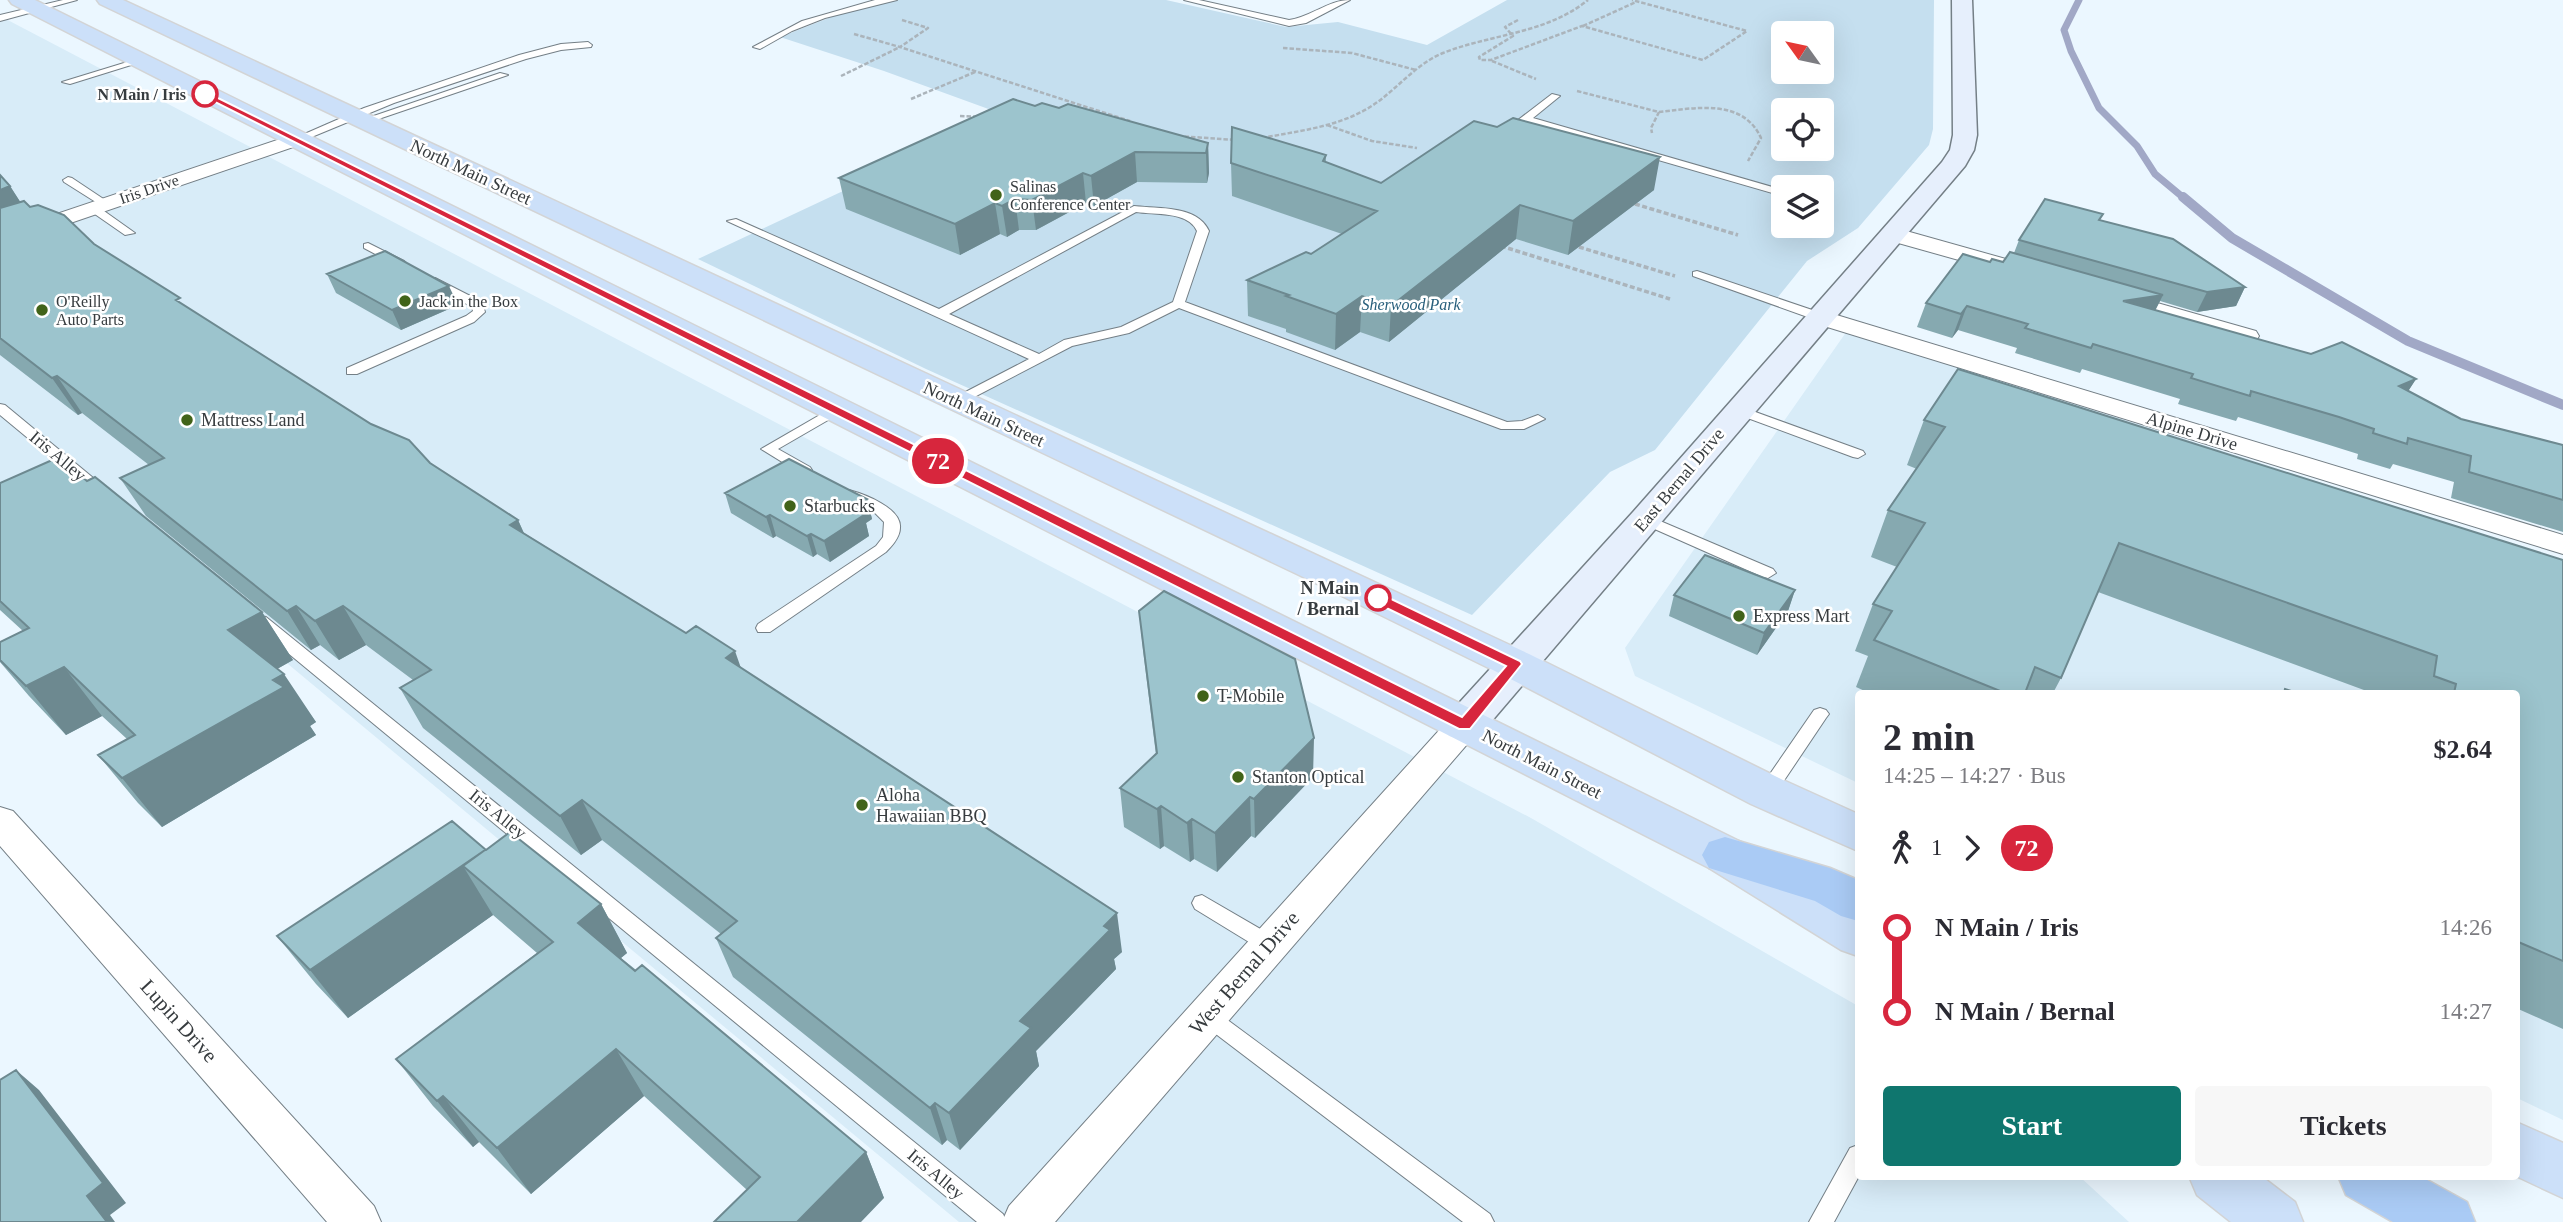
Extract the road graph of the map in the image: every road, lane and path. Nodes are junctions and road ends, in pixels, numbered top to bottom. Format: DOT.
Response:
graph roads {
  1 [pos="73,0"];
  2 [pos="107,0"];
  3 [pos="893,0"];
  4 [pos="1188,0"];
  5 [pos="1346,0"];
  6 [pos="1588,0"];
  7 [pos="1962,0"];
  8 [pos="1634,1"];
  9 [pos="28,4"];
  10 [pos="0,18"];
  11 [pos="894,20"];
  12 [pos="1518,20"];
  13 [pos="808,22"];
  14 [pos="1583,26"];
  15 [pos="1508,33"];
  16 [pos="757,47"];
  17 [pos="900,47"];
  18 [pos="1283,48"];
  19 [pos="1491,60"];
  20 [pos="140,61"];
  21 [pos="507,63"];
  22 [pos="524,67"];
  23 [pos="1416,70"];
  24 [pos="976,72"];
  25 [pos="841,76"];
  26 [pos="1542,81"];
  27 [pos="67,82"];
  28 [pos="1566,89"];
  29 [pos="1555,96"];
  30 [pos="911,99"];
  31 [pos="1070,102"];
  32 [pos="1061,106"];
  33 [pos="1659,112"];
  34 [pos="961,116"];
  35 [pos="984,117"];
  36 [pos="356,118"];
  37 [pos="1526,118"];
  38 [pos="1134,123"];
  39 [pos="1326,125"];
  40 [pos="1515,126"];
  41 [pos="1172,135"];
  42 [pos="1192,137"];
  43 [pos="298,139"];
  44 [pos="1652,139"];
  45 [pos="1251,140"];
  46 [pos="1241,141"];
  47 [pos="1417,148"];
  48 [pos="1188,149"];
  49 [pos="68,180"];
  50 [pos="1743,181"];
  51 [pos="1771,189"];
  52 [pos="1635,204"];
  53 [pos="100,206"];
  54 [pos="732,221"];
  55 [pos="129,233"];
  56 [pos="1892,234"];
  57 [pos="1738,235"];
  58 [pos="0,240"];
  59 [pos="1491,243"];
  60 [pos="368,246"];
  61 [pos="1579,247"];
  62 [pos="417,272"];
  63 [pos="2024,272"];
  64 [pos="1696,274"];
  65 [pos="1676,277"];
  66 [pos="429,279"];
  67 [pos="2089,290"];
  68 [pos="1670,299"];
  69 [pos="1178,304"];
  70 [pos="940,314"];
  71 [pos="1820,317"];
  72 [pos="2247,336"];
  73 [pos="1038,358"];
  74 [pos="352,371"];
  75 [pos="957,402"];
  76 [pos="837,410"];
  77 [pos="1739,410"];
  78 [pos="5,417"];
  79 [pos="1538,419"];
  80 [pos="1858,454"];
  81 [pos="815,475"];
  82 [pos="838,488"];
  83 [pos="118,506"];
  84 [pos="1646,520"];
  85 [pos="2563,545"];
  86 [pos="1768,573"];
  87 [pos="245,609"];
  88 [pos="764,628"];
  89 [pos="1515,664"];
  90 [pos="1820,714"];
  91 [pos="1464,725"];
  92 [pos="1767,792"];
  93 [pos="0,821"];
  94 [pos="1855,832"];
  95 [pos="1725,855"];
  96 [pos="1855,900"];
  97 [pos="1202,903"];
  98 [pos="1855,934"];
  99 [pos="1269,944"];
  100 [pos="1207,1016"];
  101 [pos="2520,1150"];
  102 [pos="1855,1161"];
  103 [pos="2563,1171"];
  104 [pos="2222,1180"];
  105 [pos="2373,1180"];
  106 [pos="358,1222"];
  107 [pos="995,1222"];
  108 [pos="1025,1222"];
  109 [pos="1482,1222"];
  110 [pos="1821,1222"];
  111 [pos="2275,1222"];
  112 [pos="2447,1222"];
  1 -- 9 [label="lane"];
  2 -- 36 [label="main road, North Main Street"];
  3 -- 13 [label="lane"];
  4 -- 5 [label="lane"];
  6 -- 15 [label="path"];
  7 -- 56 [label="main road, East Bernal Drive"];
  8 -- 14 [label="path"];
  8 -- 14 [label="path"];
  9 -- 10 [label="lane"];
  9 -- 20 [label="main road, North Main Street"];
  11 -- 17 [label="path"];
  12 -- 15 [label="path"];
  13 -- 16 [label="lane"];
  13 -- 17 [label="path"];
  14 -- 19 [label="path"];
  15 -- 19 [label="path"];
  15 -- 23 [label="path"];
  17 -- 24 [label="path"];
  17 -- 25 [label="path"];
  18 -- 23 [label="path"];
  19 -- 26 [label="path"];
  20 -- 27 [label="lane"];
  20 -- 43 [label="main road, North Main Street"];
  21 -- 22 [label="lane"];
  21 -- 22 [label="lane"];
  21 -- 36 [label="lane"];
  22 -- 36 [label="lane"];
  23 -- 39 [label="path"];
  24 -- 30 [label="path"];
  24 -- 31 [label="path"];
  28 -- 33 [label="path"];
  29 -- 37 [label="lane"];
  31 -- 32 [label="path"];
  31 -- 38 [label="path"];
  33 -- 44 [label="path"];
  33 -- 50 [label="path"];
  34 -- 35 [label="path"];
  36 -- 43 [label="lane"];
  36 -- 43 [label="lane"];
  36 -- 75 [label="main road, North Main Street"];
  37 -- 40 [label="lane"];
  37 -- 50 [label="lane"];
  39 -- 45 [label="path"];
  39 -- 47 [label="path"];
  41 -- 42 [label="path"];
  42 -- 46 [label="path"];
  42 -- 48 [label="path"];
  43 -- 53 [label="street, Iris Drive"];
  43 -- 76 [label="main road, North Main Street"];
  49 -- 53 [label="lane"];
  50 -- 51 [label="lane"];
  52 -- 57 [label="path"];
  53 -- 55 [label="lane"];
  53 -- 58 [label="street, Iris Drive"];
  54 -- 70 [label="lane"];
  56 -- 63 [label="street"];
  56 -- 71 [label="main road, East Bernal Drive"];
  59 -- 68 [label="path"];
  60 -- 62 [label="lane"];
  61 -- 65 [label="path"];
  64 -- 71 [label="lane"];
  66 -- 74 [label="lane"];
  67 -- 72 [label="street"];
  69 -- 70 [label="lane"];
  69 -- 73 [label="lane"];
  69 -- 79 [label="lane"];
  70 -- 73 [label="lane"];
  71 -- 77 [label="main road, East Bernal Drive"];
  71 -- 85 [label="street, Alpine Drive"];
  73 -- 75 [label="lane"];
  75 -- 89 [label="main road, North Main Street"];
  76 -- 81 [label="lane"];
  76 -- 91 [label="main road, North Main Street"];
  77 -- 80 [label="lane"];
  77 -- 84 [label="main road, East Bernal Drive"];
  78 -- 83 [label="lane, Iris Alley"];
  82 -- 88 [label="lane"];
  84 -- 86 [label="lane"];
  84 -- 89 [label="main road, East Bernal Drive"];
  87 -- 107 [label="lane, Iris Alley"];
  89 -- 91 [label="main road, East Bernal Drive"];
  89 -- 92 [label="main road, North Main Street"];
  90 -- 92 [label="lane"];
  91 -- 95 [label="main road, North Main Street"];
  91 -- 99 [label="street, West Bernal Drive"];
  92 -- 94 [label="main road, North Main Street"];
  93 -- 106 [label="street, Lupin Drive"];
  95 -- 96 [label="highway"];
  95 -- 98 [label="main road, North Main Street"];
  97 -- 99 [label="lane"];
  99 -- 100 [label="street, West Bernal Drive"];
  100 -- 108 [label="street, West Bernal Drive"];
  100 -- 109 [label="lane"];
  101 -- 103 [label="main road"];
  102 -- 110 [label="lane"];
  104 -- 111 [label="main road"];
  105 -- 112 [label="highway"];
}
